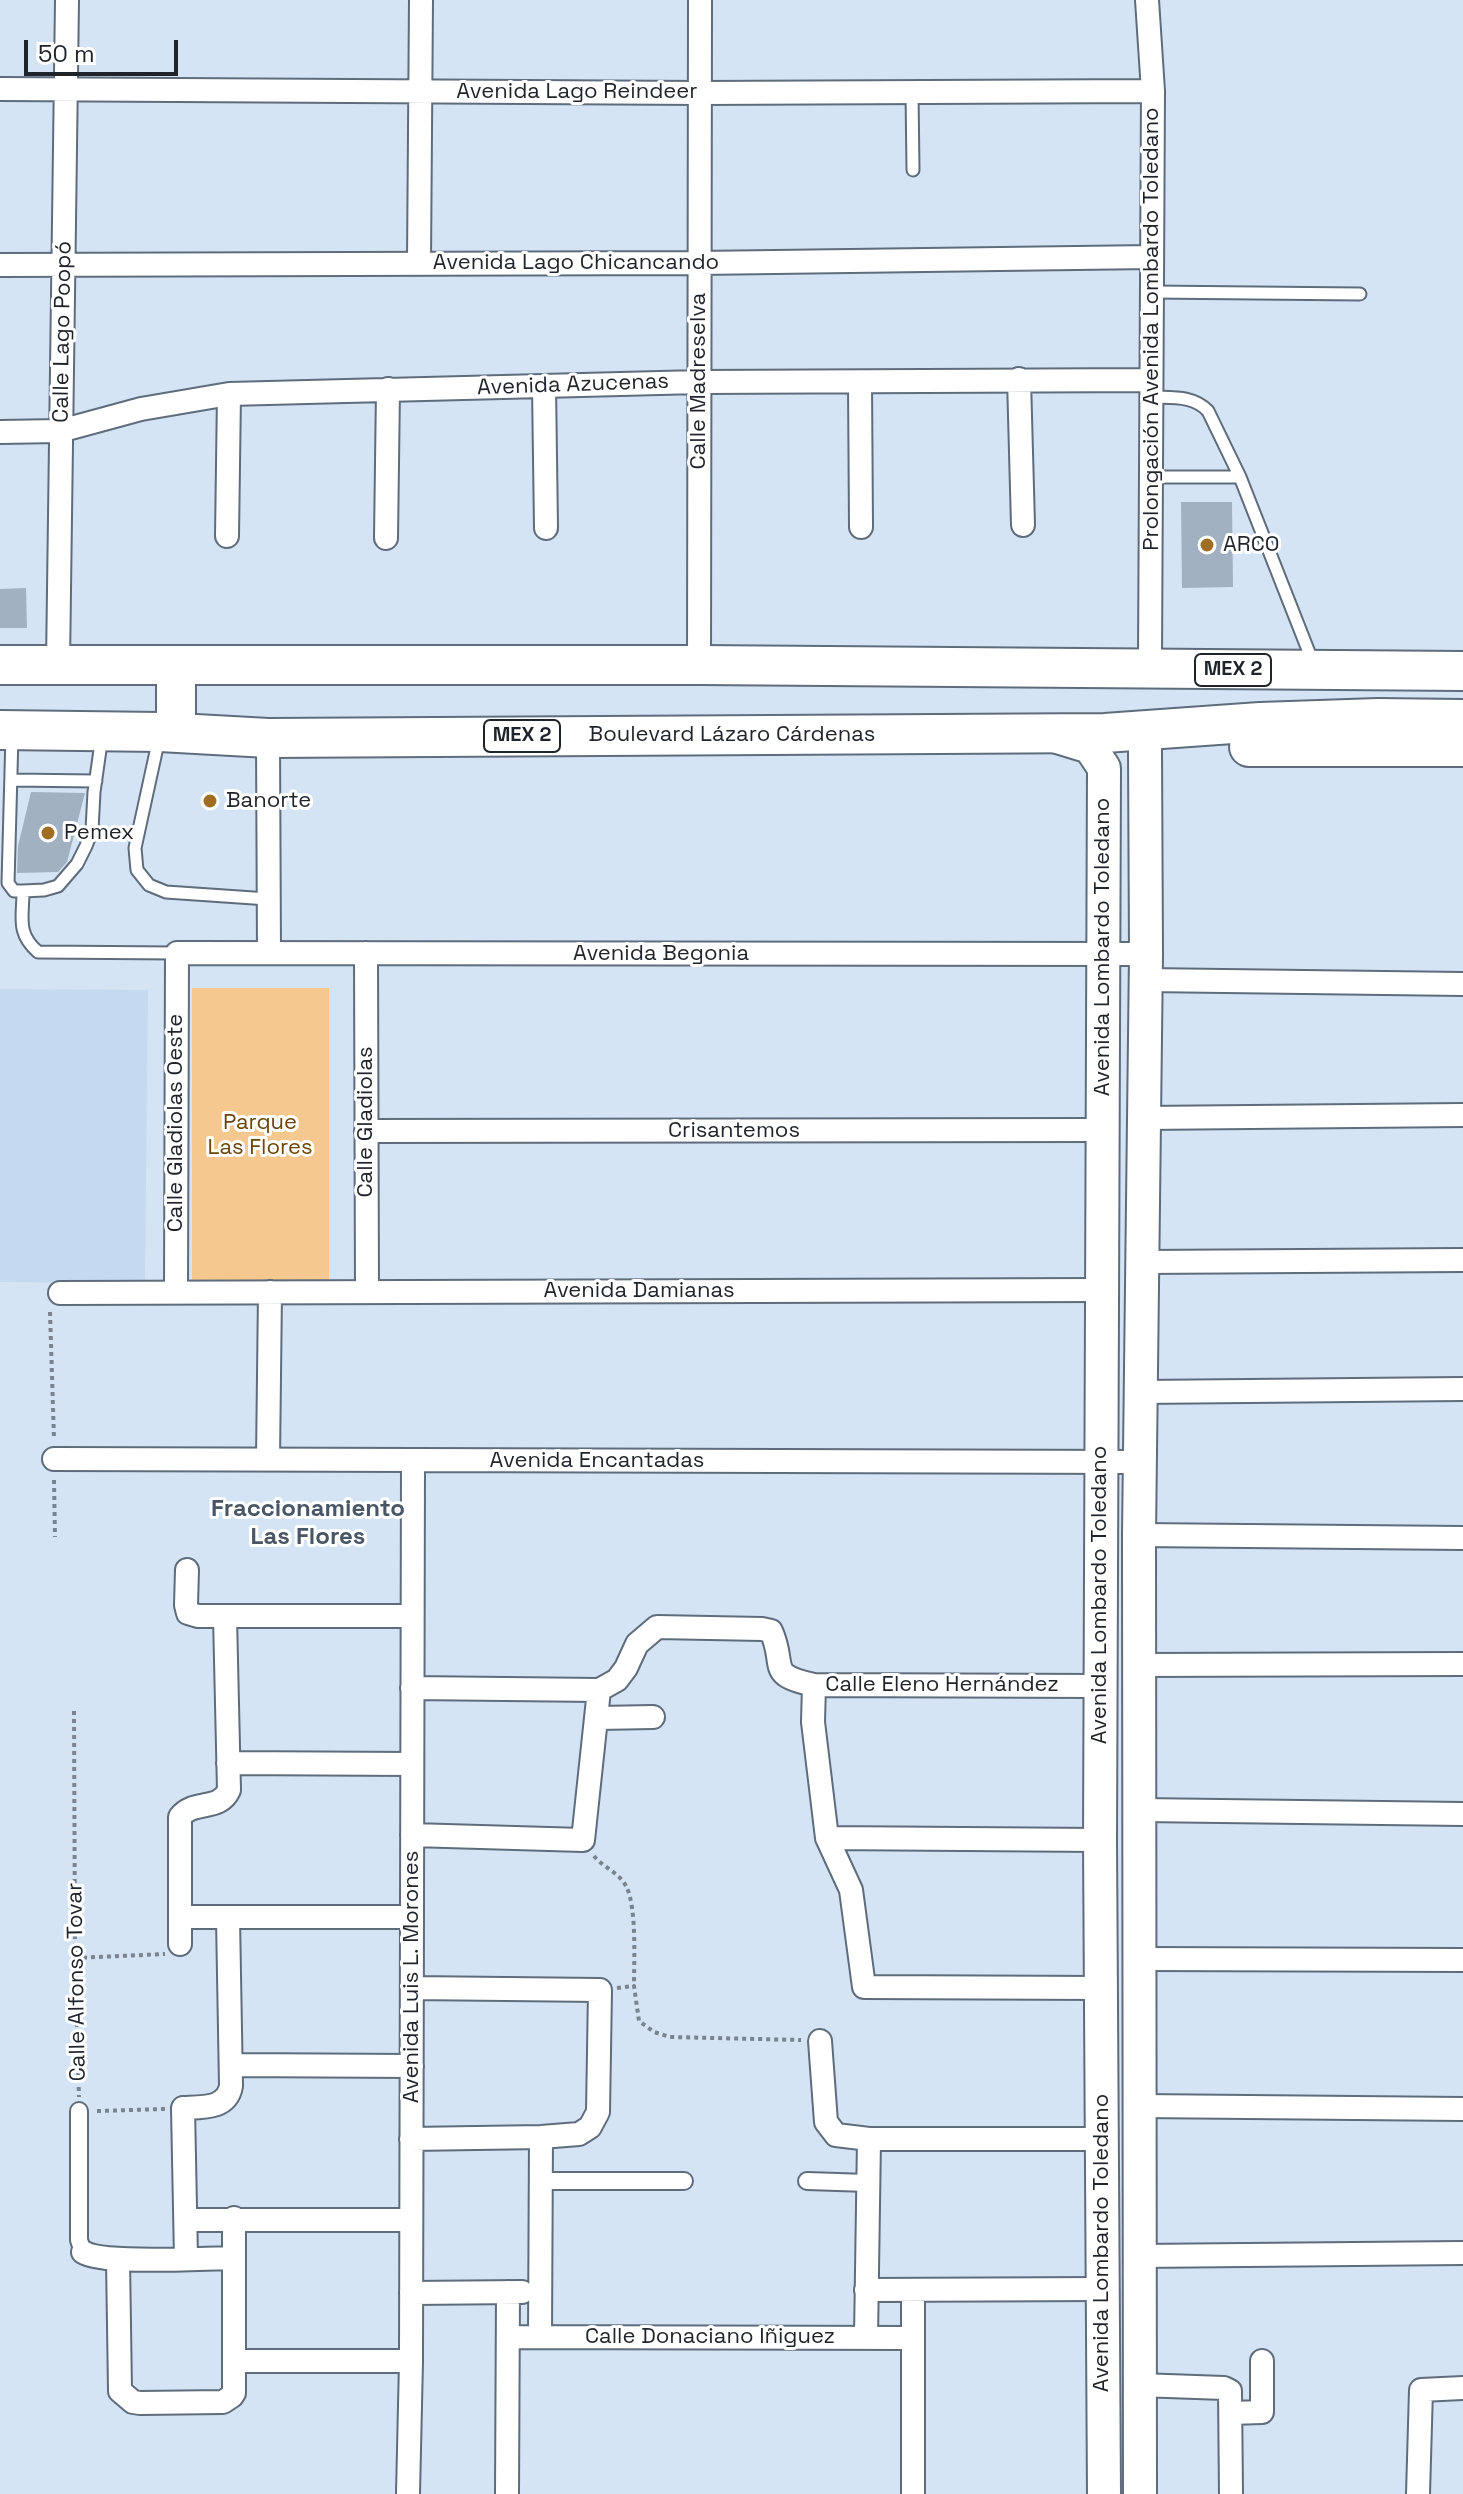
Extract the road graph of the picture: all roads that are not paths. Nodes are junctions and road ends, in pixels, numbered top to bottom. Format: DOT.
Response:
graph roads {
  1 [pos="67,0"];
  2 [pos="421,0"];
  3 [pos="700,0"];
  4 [pos="1147,0"];
  5 [pos="0,89"];
  6 [pos="66,90"];
  7 [pos="421,91"];
  8 [pos="1153,91"];
  9 [pos="912,92"];
  10 [pos="701,93"];
  11 [pos="913,170"];
  12 [pos="1151,257"];
  13 [pos="419,262"];
  14 [pos="699,263"];
  15 [pos="0,265"];
  16 [pos="64,266"];
  17 [pos="1151,292"];
  18 [pos="1360,294"];
  19 [pos="1019,379"];
  20 [pos="699,382"];
  21 [pos="860,382"];
  22 [pos="544,386"];
  23 [pos="1151,388"];
  24 [pos="388,389"];
  25 [pos="229,394"];
  26 [pos="60,431"];
  27 [pos="0,432"];
  28 [pos="1152,477"];
  29 [pos="1240,477"];
  30 [pos="1023,525"];
  31 [pos="861,527"];
  32 [pos="546,528"];
  33 [pos="227,536"];
  34 [pos="386,538"];
  35 [pos="1310,655"];
  36 [pos="1463,655"];
  37 [pos="1150,658"];
  38 [pos="58,664"];
  39 [pos="0,665"];
  40 [pos="176,665"];
  41 [pos="699,665"];
  42 [pos="1083,668"];
  43 [pos="1463,671"];
  44 [pos="1463,719"];
  45 [pos="6,730"];
  46 [pos="103,731"];
  47 [pos="168,732"];
  48 [pos="1105,733"];
  49 [pos="1045,734"];
  50 [pos="268,738"];
  51 [pos="1463,747"];
  52 [pos="1145,749"];
  53 [pos="11,780"];
  54 [pos="96,781"];
  55 [pos="23,891"];
  56 [pos="268,899"];
  57 [pos="177,953"];
  58 [pos="269,953"];
  59 [pos="366,953"];
  60 [pos="1103,956"];
  61 [pos="1146,967"];
  62 [pos="1463,984"];
  63 [pos="1463,1115"];
  64 [pos="1144,1118"];
  65 [pos="1102,1130"];
  66 [pos="366,1131"];
  67 [pos="1463,1260"];
  68 [pos="1142,1262"];
  69 [pos="1102,1290"];
  70 [pos="367,1291"];
  71 [pos="176,1292"];
  72 [pos="270,1292"];
  73 [pos="60,1293"];
  74 [pos="1463,1389"];
  75 [pos="1140,1392"];
  76 [pos="54,1459"];
  77 [pos="268,1459"];
  78 [pos="413,1460"];
  79 [pos="1101,1461"];
  80 [pos="1139,1462"];
  81 [pos="1139,1535"];
  82 [pos="1463,1538"];
  83 [pos="187,1570"];
  84 [pos="412,1616"];
  85 [pos="225,1617"];
  86 [pos="1463,1664"];
  87 [pos="1139,1665"];
  88 [pos="814,1685"];
  89 [pos="1100,1686"];
  90 [pos="412,1688"];
  91 [pos="599,1690"];
  92 [pos="653,1717"];
  93 [pos="598,1718"];
  94 [pos="228,1763"];
  95 [pos="412,1764"];
  96 [pos="1140,1810"];
  97 [pos="1463,1814"];
  98 [pos="412,1835"];
  99 [pos="827,1838"];
  100 [pos="1100,1840"];
  101 [pos="181,1917"];
  102 [pos="412,1917"];
  103 [pos="228,1918"];
  104 [pos="180,1944"];
  105 [pos="1140,1959"];
  106 [pos="1463,1960"];
  107 [pos="412,1988"];
  108 [pos="1101,1988"];
  109 [pos="1101,2040"];
  110 [pos="1139,2040"];
  111 [pos="820,2041"];
  112 [pos="232,2065"];
  113 [pos="412,2066"];
  114 [pos="1140,2106"];
  115 [pos="1463,2109"];
  116 [pos="79,2111"];
  117 [pos="541,2137"];
  118 [pos="411,2139"];
  119 [pos="869,2139"];
  120 [pos="1101,2139"];
  121 [pos="541,2181"];
  122 [pos="684,2181"];
  123 [pos="807,2181"];
  124 [pos="868,2183"];
  125 [pos="234,2218"];
  126 [pos="186,2220"];
  127 [pos="410,2220"];
  128 [pos="83,2252"];
  129 [pos="1463,2253"];
  130 [pos="1138,2256"];
  131 [pos="186,2258"];
  132 [pos="234,2258"];
  133 [pos="118,2260"];
  134 [pos="1103,2289"];
  135 [pos="866,2290"];
  136 [pos="913,2290"];
  137 [pos="508,2292"];
  138 [pos="539,2292"];
  139 [pos="411,2293"];
  140 [pos="540,2336"];
  141 [pos="508,2337"];
  142 [pos="866,2337"];
  143 [pos="912,2338"];
  144 [pos="234,2361"];
  145 [pos="411,2361"];
  146 [pos="1262,2361"];
  147 [pos="1139,2385"];
  148 [pos="1463,2388"];
  149 [pos="1231,2413"];
  150 [pos="408,2494"];
  151 [pos="507,2494"];
  152 [pos="913,2494"];
  153 [pos="1104,2494"];
  154 [pos="1140,2494"];
  155 [pos="1231,2494"];
  156 [pos="1418,2494"];
  1 -- 6 [label="street, Calle Lago Poopó"];
  2 -- 7 [label="street"];
  3 -- 10 [label="street, Calle Madreselva"];
  4 -- 8 [label="street, Prolongación Avenida Lombardo Toledano"];
  5 -- 6 [label="street, Avenida Lago Reindeer"];
  6 -- 7 [label="street, Avenida Lago Reindeer"];
  6 -- 16 [label="street, Calle Lago Poopó"];
  7 -- 10 [label="street, Avenida Lago Reindeer"];
  7 -- 13 [label="street"];
  8 -- 9 [label="street, Avenida Lago Reindeer"];
  8 -- 12 [label="street, Prolongación Avenida Lombardo Toledano"];
  9 -- 10 [label="street, Avenida Lago Reindeer"];
  9 -- 11 [label="lane"];
  10 -- 14 [label="street, Calle Madreselva"];
  12 -- 14 [label="street, Avenida Lago Chicancando"];
  12 -- 17 [label="street, Prolongación Avenida Lombardo Toledano"];
  13 -- 14 [label="street, Avenida Lago Chicancando"];
  13 -- 16 [label="street, Avenida Lago Chicancando"];
  14 -- 20 [label="street, Calle Madreselva"];
  15 -- 16 [label="street, Avenida Lago Chicancando"];
  16 -- 26 [label="street, Calle Lago Poopó"];
  17 -- 18 [label="lane"];
  17 -- 23 [label="street, Prolongación Avenida Lombardo Toledano"];
  19 -- 21 [label="street, Avenida Azucenas"];
  19 -- 23 [label="street, Avenida Azucenas"];
  19 -- 30 [label="street"];
  20 -- 21 [label="street, Avenida Azucenas"];
  20 -- 22 [label="street, Avenida Azucenas"];
  20 -- 41 [label="street, Calle Madreselva"];
  21 -- 31 [label="street"];
  22 -- 24 [label="street, Avenida Azucenas"];
  22 -- 32 [label="street"];
  23 -- 28 [label="street, Prolongación Avenida Lombardo Toledano"];
  23 -- 29 [label="lane"];
  24 -- 25 [label="street, Avenida Azucenas"];
  24 -- 34 [label="street"];
  25 -- 26 [label="street, Avenida Azucenas"];
  25 -- 33 [label="street"];
  26 -- 27 [label="street, Avenida Azucenas"];
  26 -- 38 [label="street, Calle Lago Poopó"];
  28 -- 29 [label="lane"];
  28 -- 37 [label="street, Prolongación Avenida Lombardo Toledano"];
  29 -- 35 [label="lane"];
  35 -- 36 [label="highway"];
  35 -- 37 [label="highway"];
  37 -- 42 [label="highway"];
  38 -- 39 [label="highway, MEX 2"];
  38 -- 40 [label="highway, MEX 2"];
  40 -- 41 [label="highway, MEX 2"];
  40 -- 47 [label="highway"];
  41 -- 42 [label="highway, MEX 2"];
  42 -- 43 [label="highway, MEX 2"];
  44 -- 48 [label="highway, Boulevard Lázaro Cárdenas / MEX 2"];
  45 -- 46 [label="highway, Boulevard Lázaro Cárdenas / MEX 2"];
  45 -- 53 [label="lane"];
  46 -- 47 [label="highway, Boulevard Lázaro Cárdenas / MEX 2"];
  46 -- 54 [label="lane"];
  47 -- 50 [label="highway, Boulevard Lázaro Cárdenas / MEX 2"];
  47 -- 56 [label="lane"];
  48 -- 49 [label="highway, Boulevard Lázaro Cárdenas / MEX 2"];
  48 -- 52 [label="highway"];
  49 -- 50 [label="highway, Boulevard Lázaro Cárdenas / MEX 2"];
  49 -- 60 [label="main road, Avenida Lombardo Toledano"];
  50 -- 56 [label="street"];
  51 -- 52 [label="highway"];
  52 -- 61 [label="main road, Avenida Lombardo Toledano"];
  53 -- 54 [label="lane"];
  53 -- 55 [label="lane"];
  54 -- 55 [label="lane"];
  55 -- 57 [label="lane"];
  56 -- 58 [label="street"];
  57 -- 58 [label="street, Avenida Begonia"];
  57 -- 71 [label="street, Calle Gladiolas Oeste"];
  58 -- 59 [label="street, Avenida Begonia"];
  59 -- 60 [label="street, Avenida Begonia"];
  59 -- 66 [label="street, Calle Gladiolas"];
  60 -- 61 [label="street, Avenida Begonia"];
  60 -- 65 [label="main road, Avenida Lombardo Toledano"];
  61 -- 62 [label="street, Avenida Begonia"];
  61 -- 64 [label="main road, Avenida Lombardo Toledano"];
  63 -- 64 [label="street"];
  64 -- 68 [label="main road, Avenida Lombardo Toledano"];
  65 -- 66 [label="street, Crisantemos"];
  65 -- 69 [label="main road, Avenida Lombardo Toledano"];
  66 -- 70 [label="street, Calle Gladiolas"];
  67 -- 68 [label="street"];
  68 -- 75 [label="main road, Avenida Lombardo Toledano"];
  69 -- 70 [label="street, Avenida Damianas"];
  69 -- 79 [label="main road, Avenida Lombardo Toledano"];
  70 -- 72 [label="street, Avenida Damianas"];
  71 -- 72 [label="street, Avenida Damianas"];
  71 -- 73 [label="street, Avenida Damianas"];
  72 -- 77 [label="street"];
  74 -- 75 [label="street"];
  75 -- 80 [label="main road, Avenida Lombardo Toledano"];
  76 -- 77 [label="street, Avenida Encantadas"];
  77 -- 78 [label="street, Avenida Encantadas"];
  78 -- 79 [label="street, Avenida Encantadas"];
  78 -- 84 [label="street, Avenida Luis L. Morones"];
  79 -- 80 [label="street, Avenida Encantadas"];
  79 -- 89 [label="main road, Avenida Lombardo Toledano"];
  80 -- 81 [label="main road, Avenida Lombardo Toledano"];
  81 -- 82 [label="street"];
  81 -- 87 [label="main road, Avenida Lombardo Toledano"];
  83 -- 85 [label="street"];
  84 -- 85 [label="street"];
  84 -- 90 [label="street, Avenida Luis L. Morones"];
  85 -- 94 [label="street"];
  86 -- 87 [label="street"];
  87 -- 96 [label="main road, Avenida Lombardo Toledano"];
  88 -- 89 [label="street, Calle Eleno Hernández"];
  88 -- 91 [label="street, Calle Eleno Hernández"];
  88 -- 99 [label="street"];
  89 -- 100 [label="main road, Avenida Lombardo Toledano"];
  90 -- 91 [label="street"];
  90 -- 95 [label="street, Avenida Luis L. Morones"];
  91 -- 93 [label="street"];
  92 -- 93 [label="street"];
  93 -- 98 [label="street"];
  94 -- 95 [label="street"];
  94 -- 101 [label="street"];
  95 -- 98 [label="street, Avenida Luis L. Morones"];
  96 -- 97 [label="street"];
  96 -- 105 [label="main road, Avenida Lombardo Toledano"];
  98 -- 102 [label="street, Avenida Luis L. Morones"];
  99 -- 100 [label="street"];
  99 -- 108 [label="street"];
  100 -- 108 [label="main road, Avenida Lombardo Toledano"];
  101 -- 103 [label="street"];
  101 -- 104 [label="street"];
  102 -- 103 [label="street"];
  102 -- 107 [label="street, Avenida Luis L. Morones"];
  103 -- 112 [label="street"];
  105 -- 106 [label="street"];
  105 -- 110 [label="main road, Avenida Lombardo Toledano"];
  107 -- 113 [label="street, Avenida Luis L. Morones"];
  107 -- 117 [label="street"];
  108 -- 109 [label="main road, Avenida Lombardo Toledano"];
  109 -- 110 [label="main road"];
  109 -- 120 [label="main road, Avenida Lombardo Toledano"];
  110 -- 114 [label="main road, Avenida Lombardo Toledano"];
  111 -- 119 [label="street"];
  112 -- 113 [label="street"];
  112 -- 126 [label="street"];
  113 -- 118 [label="street, Avenida Luis L. Morones"];
  114 -- 115 [label="street"];
  114 -- 130 [label="main road, Avenida Lombardo Toledano"];
  116 -- 128 [label="street, Calle Alfonso Tovar"];
  117 -- 118 [label="street"];
  117 -- 121 [label="street"];
  118 -- 127 [label="street, Avenida Luis L. Morones"];
  119 -- 120 [label="street"];
  119 -- 124 [label="street"];
  120 -- 134 [label="main road, Avenida Lombardo Toledano"];
  121 -- 122 [label="street"];
  121 -- 138 [label="street"];
  123 -- 124 [label="street"];
  124 -- 135 [label="street"];
  125 -- 126 [label="street"];
  125 -- 127 [label="street"];
  125 -- 132 [label="street"];
  126 -- 131 [label="street"];
  127 -- 139 [label="street, Avenida Luis L. Morones"];
  128 -- 133 [label="street"];
  129 -- 130 [label="street"];
  130 -- 147 [label="main road, Avenida Lombardo Toledano"];
  131 -- 132 [label="street"];
  131 -- 133 [label="street"];
  132 -- 144 [label="street"];
  133 -- 144 [label="street"];
  134 -- 136 [label="street"];
  134 -- 153 [label="main road, Avenida Lombardo Toledano"];
  135 -- 136 [label="street"];
  135 -- 142 [label="street"];
  136 -- 143 [label="street"];
  137 -- 138 [label="street"];
  137 -- 139 [label="street"];
  137 -- 141 [label="street"];
  138 -- 140 [label="street"];
  139 -- 145 [label="street, Avenida Luis L. Morones"];
  140 -- 141 [label="street, Calle Donaciano Iñiguez"];
  140 -- 142 [label="street, Calle Donaciano Iñiguez"];
  141 -- 151 [label="street"];
  142 -- 143 [label="street, Calle Donaciano Iñiguez"];
  143 -- 152 [label="street"];
  144 -- 145 [label="street"];
  145 -- 150 [label="street, Avenida Luis L. Morones"];
  146 -- 149 [label="street"];
  147 -- 149 [label="street"];
  147 -- 154 [label="main road, Avenida Lombardo Toledano"];
  148 -- 156 [label="street"];
  149 -- 155 [label="street"];
}
